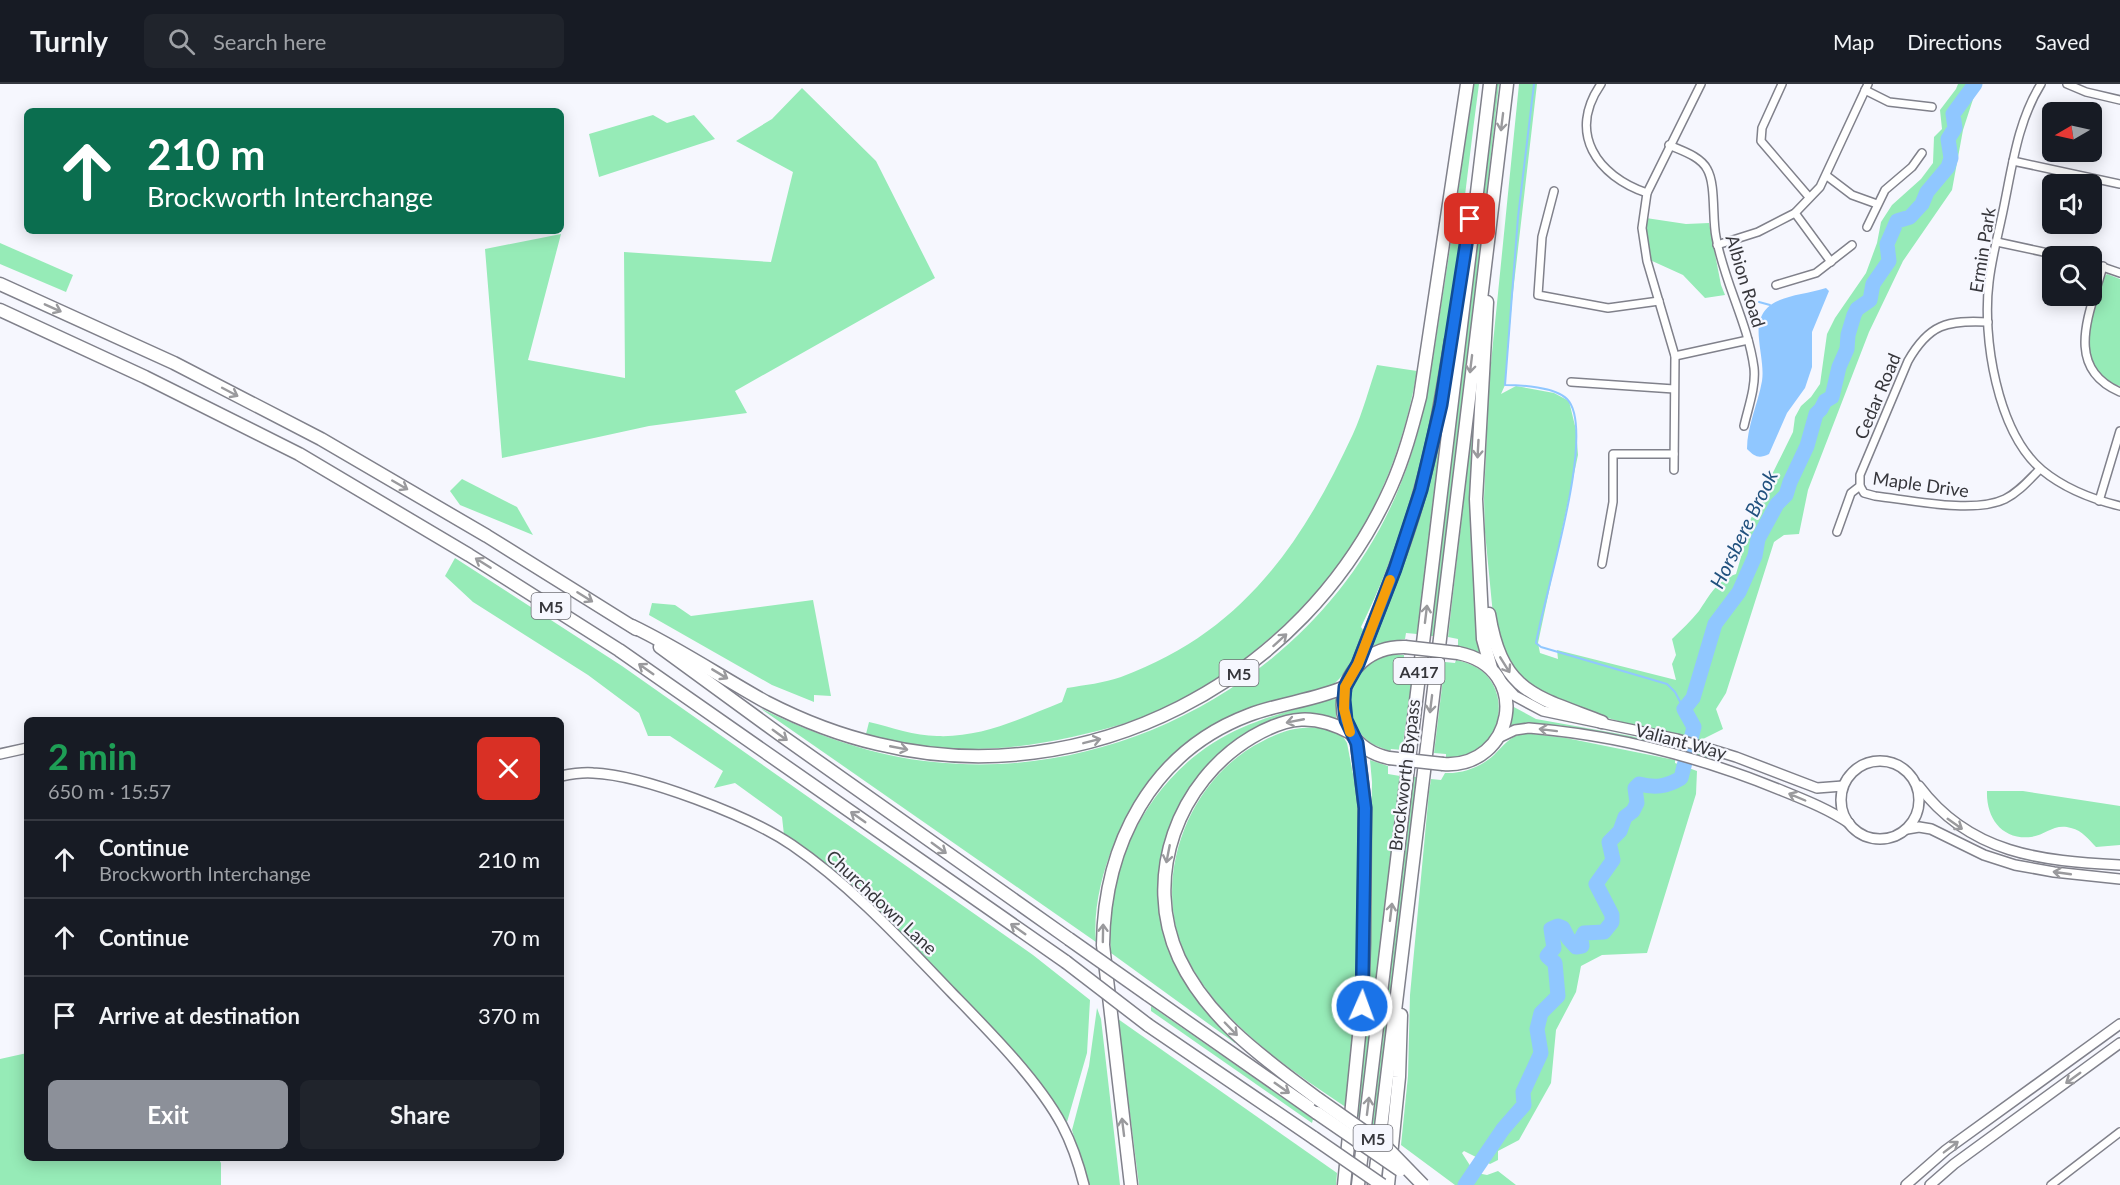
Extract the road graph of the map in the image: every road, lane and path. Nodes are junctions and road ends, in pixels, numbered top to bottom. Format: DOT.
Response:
graph roads {
  1 [pos="1467,84"];
  2 [pos="1490,84"];
  3 [pos="1507,84"];
  4 [pos="1601,84"];
  5 [pos="1701,84"];
  6 [pos="1782,84"];
  7 [pos="2041,84"];
  8 [pos="2067,84"];
  9 [pos="1867,87"];
  10 [pos="2120,100"];
  11 [pos="1932,107"];
  12 [pos="1669,145"];
  13 [pos="1922,153"];
  14 [pos="1480,156"];
  15 [pos="1498,160"];
  16 [pos="2013,161"];
  17 [pos="1827,176"];
  18 [pos="2120,184"];
  19 [pos="1554,191"];
  20 [pos="1647,192"];
  21 [pos="1809,197"];
  22 [pos="1877,204"];
  23 [pos="1795,213"];
  24 [pos="1867,227"];
  25 [pos="1997,242"];
  26 [pos="1717,245"];
  27 [pos="1852,245"];
  28 [pos="2042,252"];
  29 [pos="1831,262"];
  30 [pos="2103,266"];
  31 [pos="2120,273"];
  32 [pos="0,284"];
  33 [pos="1776,285"];
  34 [pos="1659,301"];
  35 [pos="0,310"];
  36 [pos="1988,322"];
  37 [pos="1748,340"];
  38 [pos="1675,356"];
  39 [pos="1571,382"];
  40 [pos="1674,389"];
  41 [pos="2120,392"];
  42 [pos="1744,426"];
  43 [pos="2120,431"];
  44 [pos="1674,454"];
  45 [pos="2040,469"];
  46 [pos="1674,470"];
  47 [pos="1860,486"];
  48 [pos="2099,501"];
  49 [pos="2120,506"];
  50 [pos="1837,532"];
  51 [pos="1602,564"];
  52 [pos="1480,568"];
  53 [pos="632,626"];
  54 [pos="1358,664"];
  55 [pos="1491,668"];
  56 [pos="1502,682"];
  57 [pos="1345,687"];
  58 [pos="1602,722"];
  59 [pos="1354,738"];
  60 [pos="1497,739"];
  61 [pos="24,749"];
  62 [pos="0,753"];
  63 [pos="564,776"];
  64 [pos="1916,782"];
  65 [pos="1843,786"];
  66 [pos="1849,823"];
  67 [pos="1906,830"];
  68 [pos="2120,865"];
  69 [pos="2120,879"];
  70 [pos="1404,939"];
  71 [pos="2120,1024"];
  72 [pos="2120,1043"];
  73 [pos="2120,1132"];
  74 [pos="1376,1183"];
  75 [pos="1084,1185"];
  76 [pos="1131,1185"];
  77 [pos="1344,1185"];
  78 [pos="1359,1185"];
  79 [pos="1388,1185"];
  80 [pos="1423,1185"];
  81 [pos="1906,1185"];
  82 [pos="1930,1185"];
  83 [pos="2051,1185"];
  53 -- 1 [label="highway, M5, one-way"];
  2 -- 14 [label="highway, Brockworth Bypass / A417"];
  3 -- 15 [label="highway, Brockworth Bypass / A417, one-way"];
  4 -- 20 [label="street"];
  5 -- 12 [label="street"];
  6 -- 21 [label="street"];
  7 -- 16 [label="street, Ermin Park"];
  8 -- 10 [label="street"];
  9 -- 11 [label="street"];
  9 -- 17 [label="street"];
  12 -- 20 [label="street"];
  12 -- 26 [label="street, Albion Road"];
  13 -- 22 [label="street"];
  14 -- 54 [label="highway"];
  78 -- 14 [label="highway, Brockworth Bypass / A417, one-way"];
  15 -- 52 [label="highway, one-way"];
  15 -- 70 [label="highway, Brockworth Bypass / A417, one-way"];
  16 -- 18 [label="street"];
  16 -- 25 [label="street, Ermin Park"];
  17 -- 21 [label="street"];
  17 -- 22 [label="street"];
  19 -- 34 [label="street"];
  20 -- 34 [label="street"];
  21 -- 23 [label="street"];
  22 -- 24 [label="street"];
  23 -- 26 [label="street"];
  23 -- 29 [label="street"];
  25 -- 28 [label="street"];
  25 -- 36 [label="street, Ermin Park"];
  26 -- 37 [label="street, Albion Road"];
  27 -- 29 [label="street"];
  29 -- 33 [label="street"];
  30 -- 31 [label="street"];
  30 -- 41 [label="street"];
  32 -- 53 [label="highway, M5, one-way"];
  34 -- 38 [label="street"];
  74 -- 35 [label="highway, M5, one-way, bridge"];
  36 -- 45 [label="street, Ermin Park"];
  36 -- 47 [label="street, Cedar Road"];
  37 -- 38 [label="street, Albion Road"];
  37 -- 42 [label="street, Albion Road"];
  38 -- 40 [label="street"];
  39 -- 40 [label="street"];
  40 -- 44 [label="street"];
  43 -- 48 [label="street"];
  44 -- 46 [label="street"];
  44 -- 51 [label="street"];
  45 -- 47 [label="street, Maple Drive"];
  45 -- 48 [label="street, Ermin Park"];
  47 -- 50 [label="street, Cedar Road"];
  48 -- 49 [label="street, Ermin Park"];
  52 -- 55 [label="highway"];
  52 -- 58 [label="highway, one-way"];
  53 -- 80 [label="highway, M5, one-way, bridge"];
  54 -- 55 [label="highway, bridge"];
  54 -- 57 [label="highway"];
  55 -- 56 [label="highway"];
  56 -- 58 [label="main road, Valiant Way"];
  56 -- 60 [label="highway"];
  57 -- 59 [label="highway"];
  76 -- 57 [label="highway, M5, one-way"];
  58 -- 65 [label="main road, Valiant Way"];
  59 -- 60 [label="highway, bridge"];
  59 -- 77 [label="highway"];
  59 -- 80 [label="highway, M5, one-way, bridge"];
  66 -- 60 [label="main road, Valiant Way, one-way"];
  61 -- 62 [label="main road"];
  63 -- 75 [label="main road, Churchdown Lane"];
  64 -- 65 [label="main road"];
  64 -- 67 [label="main road"];
  64 -- 68 [label="main road, one-way"];
  65 -- 66 [label="main road"];
  66 -- 67 [label="main road"];
  69 -- 67 [label="main road, one-way"];
  70 -- 74 [label="highway, Brockworth Bypass / A417"];
  70 -- 79 [label="highway, M5"];
  81 -- 71 [label="main road, one-way"];
  72 -- 82 [label="main road, one-way"];
  73 -- 83 [label="street"];
}
